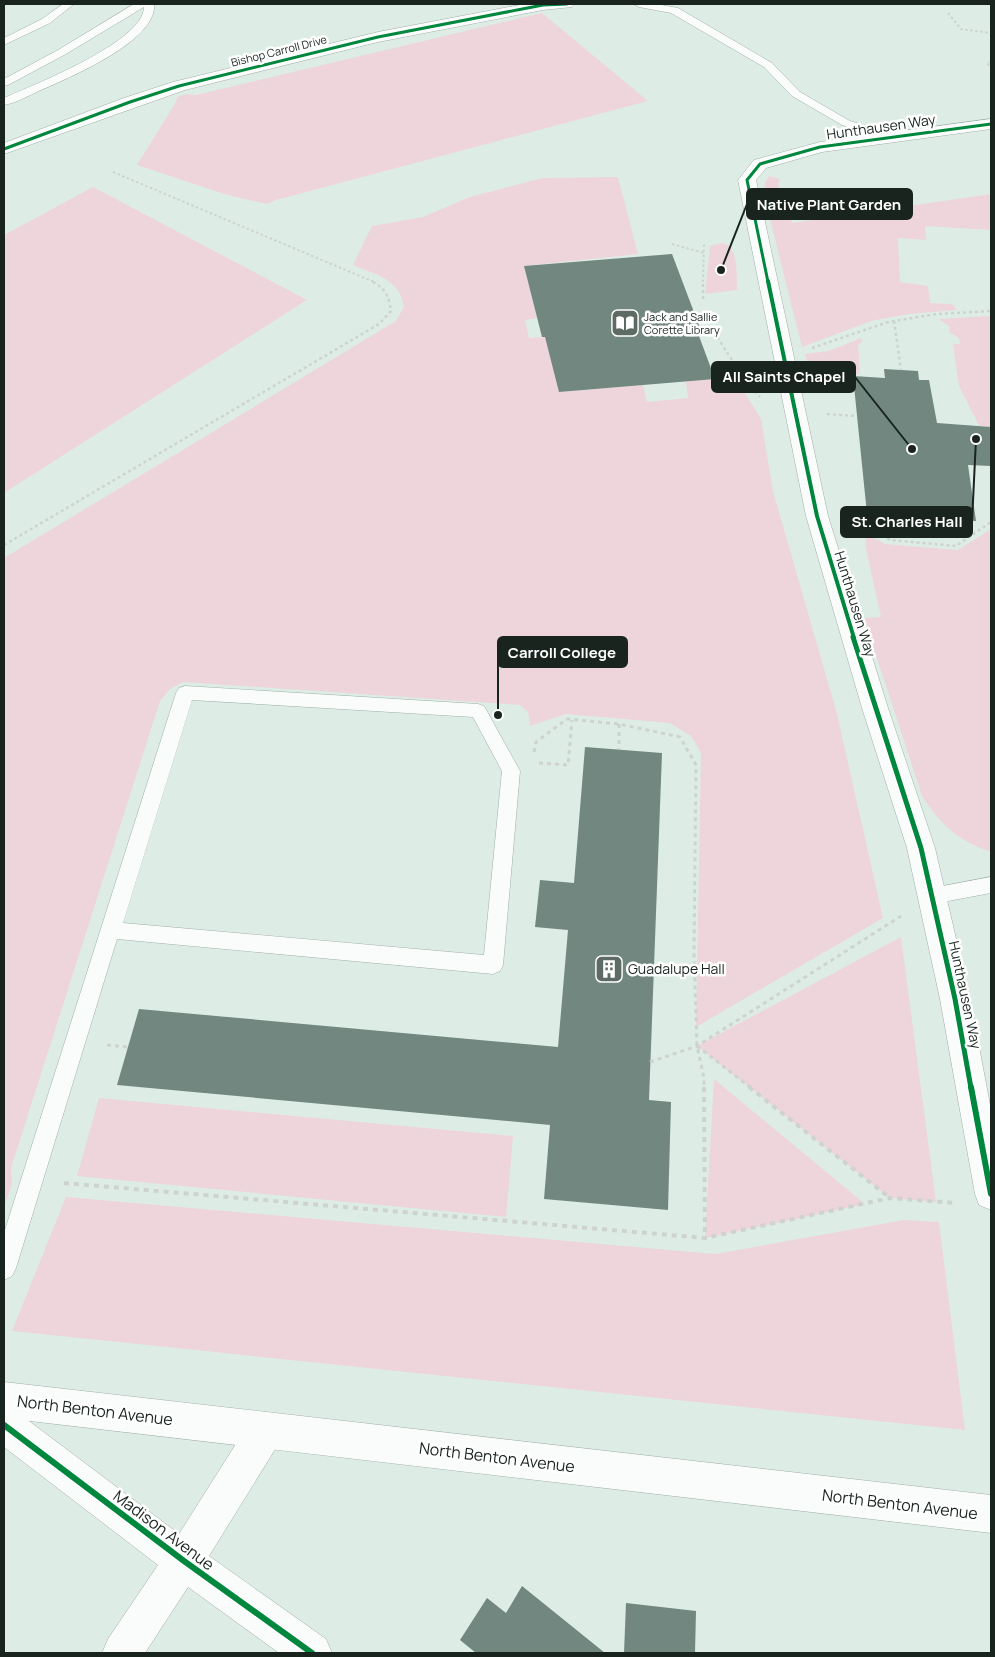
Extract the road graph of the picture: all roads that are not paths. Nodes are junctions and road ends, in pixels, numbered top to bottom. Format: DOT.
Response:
graph roads {
  1 [pos="70,4"];
  2 [pos="142,4"];
  3 [pos="149,4"];
  4 [pos="567,4"];
  5 [pos="639,4"];
  6 [pos="4,42"];
  7 [pos="4,82"];
  8 [pos="4,102"];
  9 [pos="991,124"];
  10 [pos="891,137"];
  11 [pos="4,149"];
  12 [pos="991,885"];
  13 [pos="932,896"];
  14 [pos="110,930"];
  15 [pos="991,1194"];
  16 [pos="4,1268"];
  17 [pos="4,1400"];
  18 [pos="4,1425"];
  19 [pos="266,1430"];
  20 [pos="991,1514"];
  21 [pos="184,1560"];
  22 [pos="122,1653"];
  23 [pos="312,1653"];
  1 -- 6 [label="lane"];
  2 -- 7 [label="lane"];
  3 -- 8 [label="lane"];
  4 -- 11 [label="street, Bishop Carroll Drive"];
  5 -- 10 [label="lane"];
  9 -- 10 [label="street, Hunthausen Way"];
  10 -- 13 [label="street, Hunthausen Way"];
  12 -- 13 [label="lane"];
  13 -- 15 [label="street, Hunthausen Way"];
  14 -- 14 [label="lane"];
  14 -- 16 [label="lane"];
  17 -- 19 [label="street, North Benton Avenue"];
  18 -- 21 [label="street, Madison Avenue"];
  19 -- 20 [label="street, North Benton Avenue"];
  19 -- 21 [label="street"];
  21 -- 22 [label="street"];
  21 -- 23 [label="street, Madison Avenue"];
}
